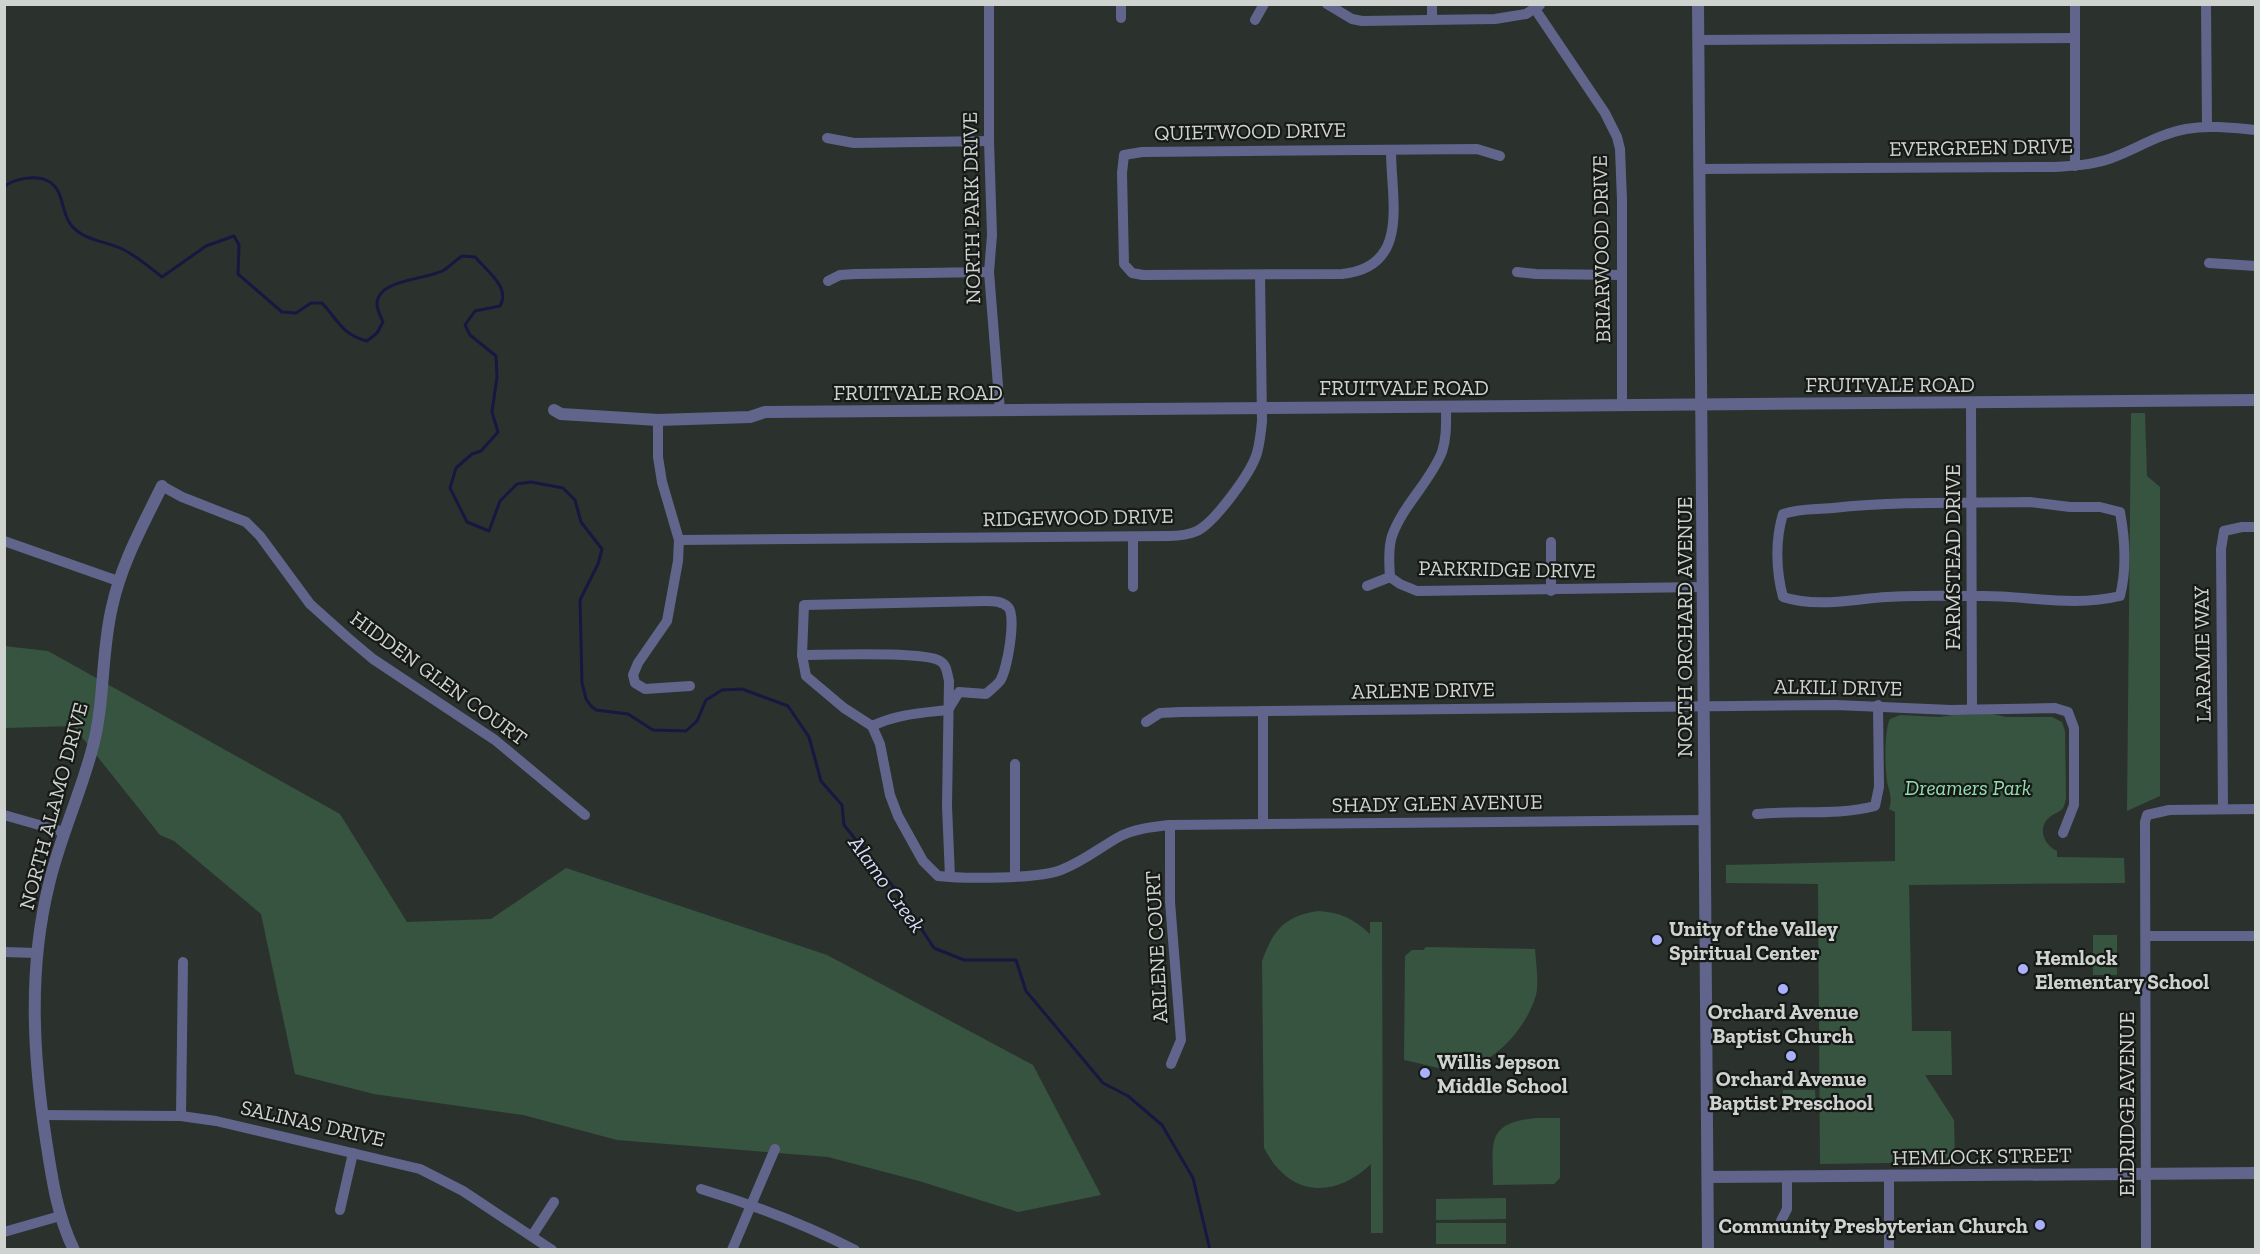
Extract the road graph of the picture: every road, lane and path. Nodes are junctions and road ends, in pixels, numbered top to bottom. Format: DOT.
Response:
graph roads {
  1 [pos="989,4"];
  2 [pos="1121,4"];
  3 [pos="1264,4"];
  4 [pos="1327,4"];
  5 [pos="1432,4"];
  6 [pos="1698,4"];
  7 [pos="2075,4"];
  8 [pos="2206,4"];
  9 [pos="1538,7"];
  10 [pos="1122,18"];
  11 [pos="1255,20"];
  12 [pos="1432,20"];
  13 [pos="2075,38"];
  14 [pos="1698,40"];
  15 [pos="2207,127"];
  16 [pos="2256,130"];
  17 [pos="827,138"];
  18 [pos="989,141"];
  19 [pos="1391,151"];
  20 [pos="1500,156"];
  21 [pos="2075,166"];
  22 [pos="1700,169"];
  23 [pos="2209,263"];
  24 [pos="2256,266"];
  25 [pos="989,272"];
  26 [pos="1517,272"];
  27 [pos="1260,275"];
  28 [pos="1621,275"];
  29 [pos="828,281"];
  30 [pos="2256,400"];
  31 [pos="1701,404"];
  32 [pos="1971,404"];
  33 [pos="1622,405"];
  34 [pos="1446,406"];
  35 [pos="1261,407"];
  36 [pos="554,410"];
  37 [pos="1000,411"];
  38 [pos="658,420"];
  39 [pos="162,486"];
  40 [pos="1971,503"];
  41 [pos="2256,527"];
  42 [pos="1133,537"];
  43 [pos="680,540"];
  44 [pos="4,542"];
  45 [pos="1551,542"];
  46 [pos="1390,577"];
  47 [pos="118,581"];
  48 [pos="1368,586"];
  49 [pos="1133,587"];
  50 [pos="1703,587"];
  51 [pos="1551,591"];
  52 [pos="1972,596"];
  53 [pos="802,655"];
  54 [pos="690,686"];
  55 [pos="1878,705"];
  56 [pos="1704,707"];
  57 [pos="1972,709"];
  58 [pos="948,710"];
  59 [pos="1263,711"];
  60 [pos="1146,722"];
  61 [pos="872,726"];
  62 [pos="1015,764"];
  63 [pos="2223,809"];
  64 [pos="2256,809"];
  65 [pos="1757,814"];
  66 [pos="4,815"];
  67 [pos="585,815"];
  68 [pos="1705,820"];
  69 [pos="1263,824"];
  70 [pos="1170,825"];
  71 [pos="64,832"];
  72 [pos="2063,832"];
  73 [pos="1015,876"];
  74 [pos="950,878"];
  75 [pos="2146,936"];
  76 [pos="2256,936"];
  77 [pos="4,952"];
  78 [pos="37,954"];
  79 [pos="183,962"];
  80 [pos="1171,1064"];
  81 [pos="42,1115"];
  82 [pos="181,1116"];
  83 [pos="775,1149"];
  84 [pos="353,1153"];
  85 [pos="2256,1173"];
  86 [pos="2145,1174"];
  87 [pos="1889,1176"];
  88 [pos="1708,1177"];
  89 [pos="1787,1177"];
  90 [pos="701,1189"];
  91 [pos="554,1203"];
  92 [pos="752,1206"];
  93 [pos="340,1210"];
  94 [pos="60,1216"];
  95 [pos="1781,1221"];
  96 [pos="4,1232"];
  97 [pos="532,1236"];
  98 [pos="74,1250"];
  99 [pos="552,1250"];
  100 [pos="732,1250"];
  101 [pos="855,1250"];
  102 [pos="1708,1250"];
  103 [pos="1889,1250"];
  104 [pos="2146,1250"];
  1 -- 18 [label="street, NORTH PARK DRIVE"];
  2 -- 10 [label="street"];
  3 -- 11 [label="street"];
  4 -- 12 [label="street"];
  5 -- 12 [label="street"];
  6 -- 14 [label="street, NORTH ORCHARD AVENUE"];
  7 -- 13 [label="street"];
  8 -- 15 [label="street"];
  9 -- 12 [label="street"];
  9 -- 28 [label="street, BRIARWOOD DRIVE"];
  13 -- 14 [label="street"];
  13 -- 21 [label="street"];
  14 -- 22 [label="street, NORTH ORCHARD AVENUE"];
  15 -- 16 [label="street, EVERGREEN DRIVE"];
  15 -- 21 [label="street, EVERGREEN DRIVE"];
  17 -- 18 [label="street"];
  18 -- 25 [label="street, NORTH PARK DRIVE"];
  19 -- 20 [label="street"];
  19 -- 27 [label="street, QUIETWOOD DRIVE"];
  19 -- 27 [label="street, QUIETWOOD DRIVE"];
  21 -- 22 [label="street, EVERGREEN DRIVE"];
  22 -- 31 [label="street, NORTH ORCHARD AVENUE"];
  23 -- 24 [label="street"];
  25 -- 29 [label="street"];
  25 -- 37 [label="street, NORTH PARK DRIVE"];
  26 -- 28 [label="street"];
  27 -- 35 [label="street, RIDGEWOOD DRIVE"];
  28 -- 33 [label="street, BRIARWOOD DRIVE"];
  30 -- 32 [label="street, FRUITVALE ROAD"];
  31 -- 32 [label="street, FRUITVALE ROAD"];
  31 -- 33 [label="street, FRUITVALE ROAD"];
  31 -- 50 [label="street, NORTH ORCHARD AVENUE"];
  32 -- 40 [label="street, FARMSTEAD DRIVE"];
  33 -- 34 [label="street, FRUITVALE ROAD"];
  34 -- 35 [label="street, FRUITVALE ROAD"];
  34 -- 46 [label="street, PARKRIDGE DRIVE"];
  35 -- 37 [label="street, FRUITVALE ROAD"];
  35 -- 42 [label="street, RIDGEWOOD DRIVE"];
  36 -- 38 [label="street, FRUITVALE ROAD"];
  37 -- 38 [label="street, FRUITVALE ROAD"];
  38 -- 43 [label="street"];
  39 -- 47 [label="street, NORTH ALAMO DRIVE"];
  39 -- 67 [label="street, HIDDEN GLEN COURT"];
  40 -- 52 [label="street, FARMSTEAD DRIVE"];
  40 -- 52 [label="street"];
  40 -- 52 [label="street"];
  41 -- 63 [label="street, LARAMIE WAY"];
  42 -- 43 [label="street, RIDGEWOOD DRIVE"];
  42 -- 49 [label="street"];
  43 -- 54 [label="street"];
  44 -- 47 [label="street"];
  45 -- 51 [label="street"];
  46 -- 48 [label="street"];
  46 -- 51 [label="street, PARKRIDGE DRIVE"];
  47 -- 71 [label="street, NORTH ALAMO DRIVE"];
  50 -- 51 [label="street, PARKRIDGE DRIVE"];
  50 -- 56 [label="street, NORTH ORCHARD AVENUE"];
  52 -- 57 [label="street, FARMSTEAD DRIVE"];
  53 -- 58 [label="street"];
  53 -- 58 [label="street"];
  53 -- 61 [label="street"];
  55 -- 56 [label="street, ALKILI DRIVE"];
  55 -- 57 [label="street, ALKILI DRIVE"];
  55 -- 65 [label="street"];
  56 -- 59 [label="street, ARLENE DRIVE"];
  56 -- 68 [label="street, NORTH ORCHARD AVENUE"];
  57 -- 72 [label="street, ALKILI DRIVE"];
  58 -- 61 [label="street"];
  58 -- 74 [label="street"];
  59 -- 60 [label="street, ARLENE DRIVE"];
  59 -- 69 [label="street"];
  61 -- 74 [label="street"];
  62 -- 73 [label="street"];
  63 -- 64 [label="street, ELDRIDGE AVENUE"];
  63 -- 75 [label="street, ELDRIDGE AVENUE"];
  66 -- 71 [label="street"];
  68 -- 69 [label="street, SHADY GLEN AVENUE"];
  68 -- 88 [label="street, NORTH ORCHARD AVENUE"];
  69 -- 70 [label="street, SHADY GLEN AVENUE"];
  70 -- 73 [label="street, SHADY GLEN AVENUE"];
  70 -- 80 [label="street, ARLENE COURT"];
  71 -- 78 [label="street, NORTH ALAMO DRIVE"];
  73 -- 74 [label="street, SHADY GLEN AVENUE"];
  75 -- 76 [label="street"];
  75 -- 86 [label="street, ELDRIDGE AVENUE"];
  77 -- 78 [label="street"];
  78 -- 81 [label="street, NORTH ALAMO DRIVE"];
  79 -- 82 [label="street"];
  81 -- 82 [label="street, SALINAS DRIVE"];
  81 -- 94 [label="street, NORTH ALAMO DRIVE"];
  82 -- 84 [label="street, SALINAS DRIVE"];
  83 -- 92 [label="street"];
  84 -- 93 [label="street"];
  84 -- 97 [label="street, SALINAS DRIVE"];
  85 -- 86 [label="street, HEMLOCK STREET"];
  86 -- 87 [label="street, HEMLOCK STREET"];
  86 -- 104 [label="street, ELDRIDGE AVENUE"];
  87 -- 89 [label="street, HEMLOCK STREET"];
  87 -- 103 [label="street"];
  88 -- 89 [label="street, HEMLOCK STREET"];
  88 -- 102 [label="street, NORTH ORCHARD AVENUE"];
  89 -- 95 [label="street"];
  90 -- 92 [label="street"];
  91 -- 97 [label="street"];
  92 -- 100 [label="street"];
  92 -- 101 [label="street"];
  94 -- 96 [label="street"];
  94 -- 98 [label="street, NORTH ALAMO DRIVE"];
  97 -- 99 [label="street, SALINAS DRIVE"];
}
